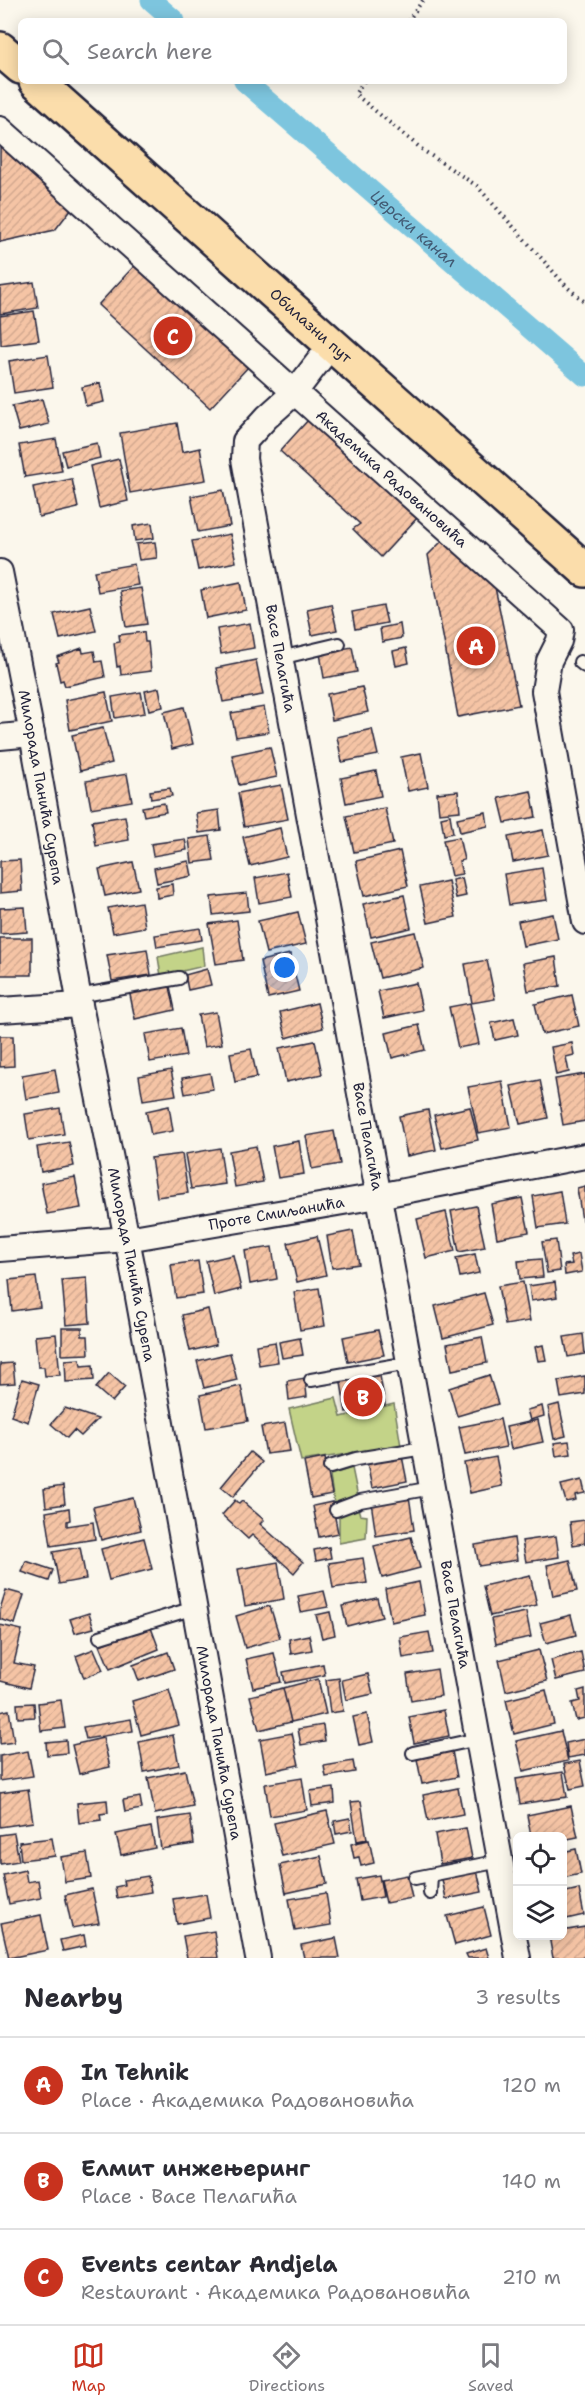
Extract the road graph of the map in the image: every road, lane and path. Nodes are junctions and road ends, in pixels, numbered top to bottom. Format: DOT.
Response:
graph roads {
  1 [pos="423,0"];
  2 [pos="410,18"];
  3 [pos="0,49"];
  4 [pos="18,64"];
  5 [pos="39,84"];
  6 [pos="362,84"];
  7 [pos="0,129"];
  8 [pos="585,302"];
  9 [pos="331,345"];
  10 [pos="295,392"];
  11 [pos="585,570"];
  12 [pos="0,572"];
  13 [pos="339,644"];
  14 [pos="280,658"];
  15 [pos="32,734"];
  16 [pos="0,737"];
  17 [pos="585,922"];
  18 [pos="179,978"];
  19 [pos="79,1000"];
  20 [pos="0,1010"];
  21 [pos="585,1156"];
  22 [pos="378,1196"];
  23 [pos="127,1239"];
  24 [pos="0,1250"];
  25 [pos="408,1363"];
  26 [pos="311,1380"];
  27 [pos="424,1448"];
  28 [pos="330,1467"];
  29 [pos="432,1488"];
  30 [pos="336,1510"];
  31 [pos="194,1608"];
  32 [pos="100,1637"];
  33 [pos="478,1739"];
  34 [pos="413,1753"];
  35 [pos="500,1861"];
  36 [pos="431,1875"];
  37 [pos="415,1878"];
  38 [pos="430,1893"];
  39 [pos="258,1958"];
  40 [pos="518,1958"];
  1 -- 2 [label="path"];
  3 -- 4 [label="main road"];
  5 -- 9 [label="main road, Обилазни пут"];
  6 -- 8 [label="path"];
  7 -- 10 [label="street, Академика Радовановића"];
  9 -- 10 [label="street, Васе Пелагића"];
  9 -- 11 [label="main road, Обилазни пут"];
  10 -- 14 [label="street, Васе Пелагића"];
  10 -- 17 [label="street, Академика Радовановића"];
  12 -- 15 [label="street, Милорада Панића Сурепа"];
  13 -- 14 [label="lane"];
  14 -- 22 [label="street, Васе Пелагића"];
  15 -- 16 [label="street"];
  15 -- 19 [label="street, Милорада Панића Сурепа"];
  18 -- 19 [label="lane"];
  19 -- 20 [label="street"];
  19 -- 23 [label="street, Милорада Панића Сурепа"];
  21 -- 22 [label="street, Проте Смиљанића"];
  22 -- 23 [label="street, Проте Смиљанића"];
  22 -- 25 [label="street, Васе Пелагића"];
  23 -- 24 [label="street, Проте Смиљанића"];
  23 -- 31 [label="street, Милорада Панића Сурепа"];
  25 -- 26 [label="lane"];
  25 -- 27 [label="street, Васе Пелагића"];
  27 -- 28 [label="lane"];
  27 -- 29 [label="street, Васе Пелагића"];
  29 -- 30 [label="lane"];
  29 -- 33 [label="street, Васе Пелагића"];
  31 -- 32 [label="lane"];
  31 -- 39 [label="street, Милорада Панића Сурепа"];
  33 -- 34 [label="lane"];
  33 -- 35 [label="street, Васе Пелагића"];
  35 -- 36 [label="lane"];
  35 -- 40 [label="street, Васе Пелагића"];
  36 -- 37 [label="lane"];
  36 -- 38 [label="lane"];
}
